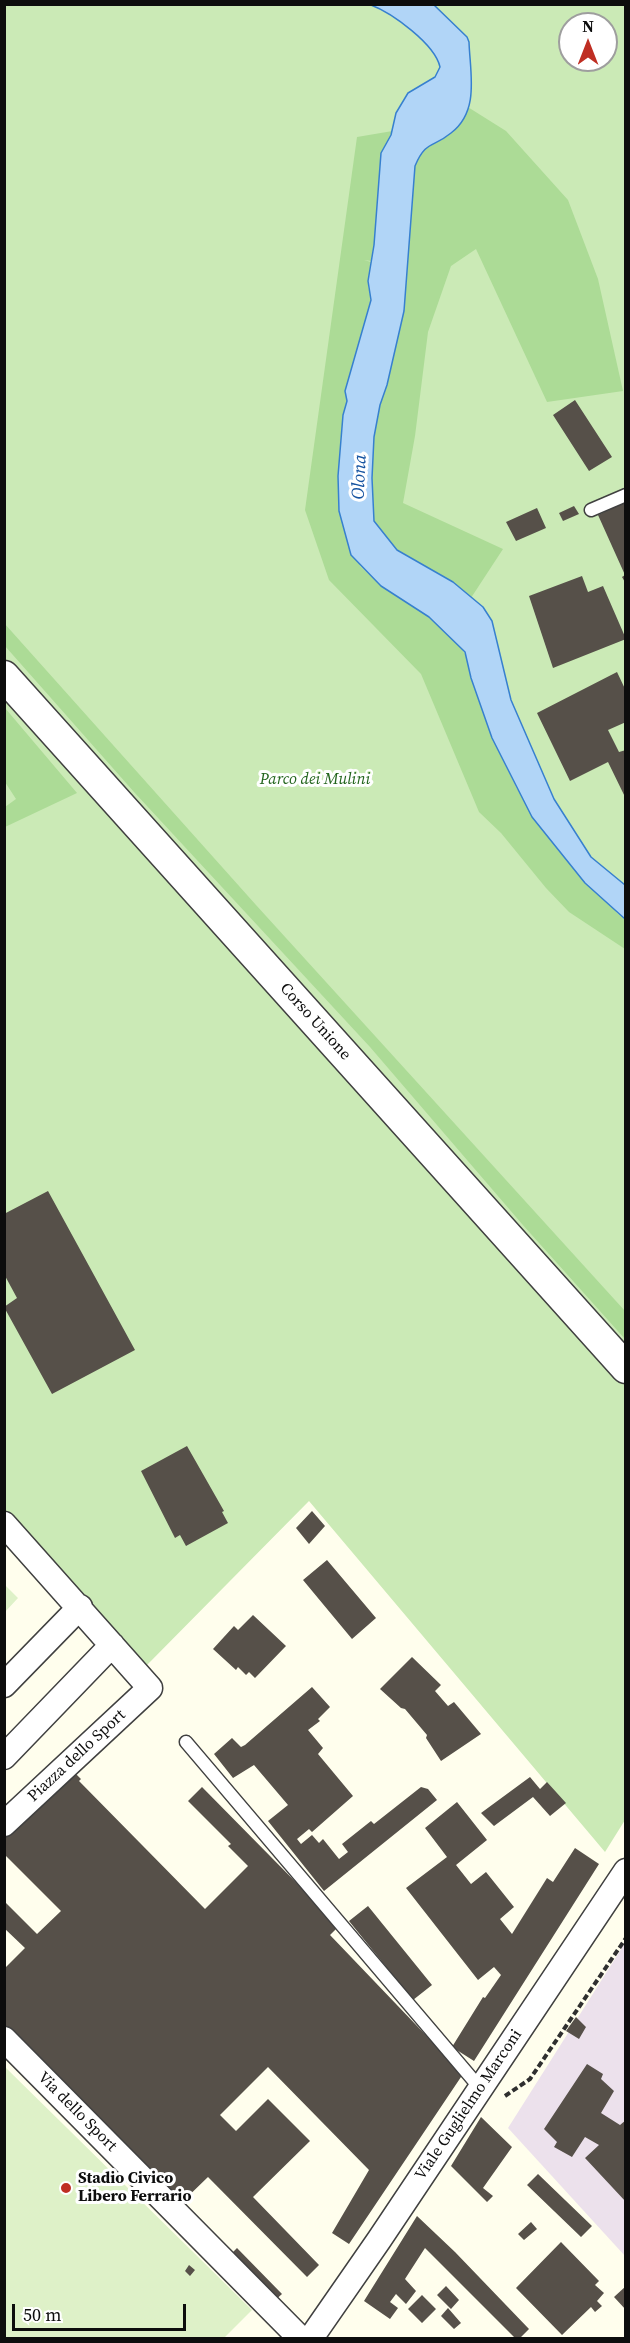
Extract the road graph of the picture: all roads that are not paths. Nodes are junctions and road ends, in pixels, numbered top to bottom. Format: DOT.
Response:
graph roads {
  1 [pos="626,495"];
  2 [pos="591,510"];
  3 [pos="4,676"];
  4 [pos="626,1368"];
  5 [pos="4,1524"];
  6 [pos="80,1607"];
  7 [pos="112,1645"];
  8 [pos="4,1685"];
  9 [pos="186,1742"];
  10 [pos="4,1757"];
  11 [pos="4,1824"];
  12 [pos="626,1870"];
  13 [pos="4,2038"];
  14 [pos="480,2088"];
  15 [pos="300,2338"];
  16 [pos="311,2338"];
  1 -- 2 [label="lane"];
  3 -- 4 [label="street, Corso Unione"];
  5 -- 6 [label="street"];
  6 -- 7 [label="street"];
  6 -- 8 [label="street"];
  7 -- 10 [label="street"];
  7 -- 11 [label="street, Piazza dello Sport"];
  9 -- 14 [label="lane"];
  12 -- 14 [label="street, Viale Guglielmo Marconi"];
  13 -- 15 [label="street, Via dello Sport"];
  14 -- 16 [label="street, Viale Guglielmo Marconi"];
}
